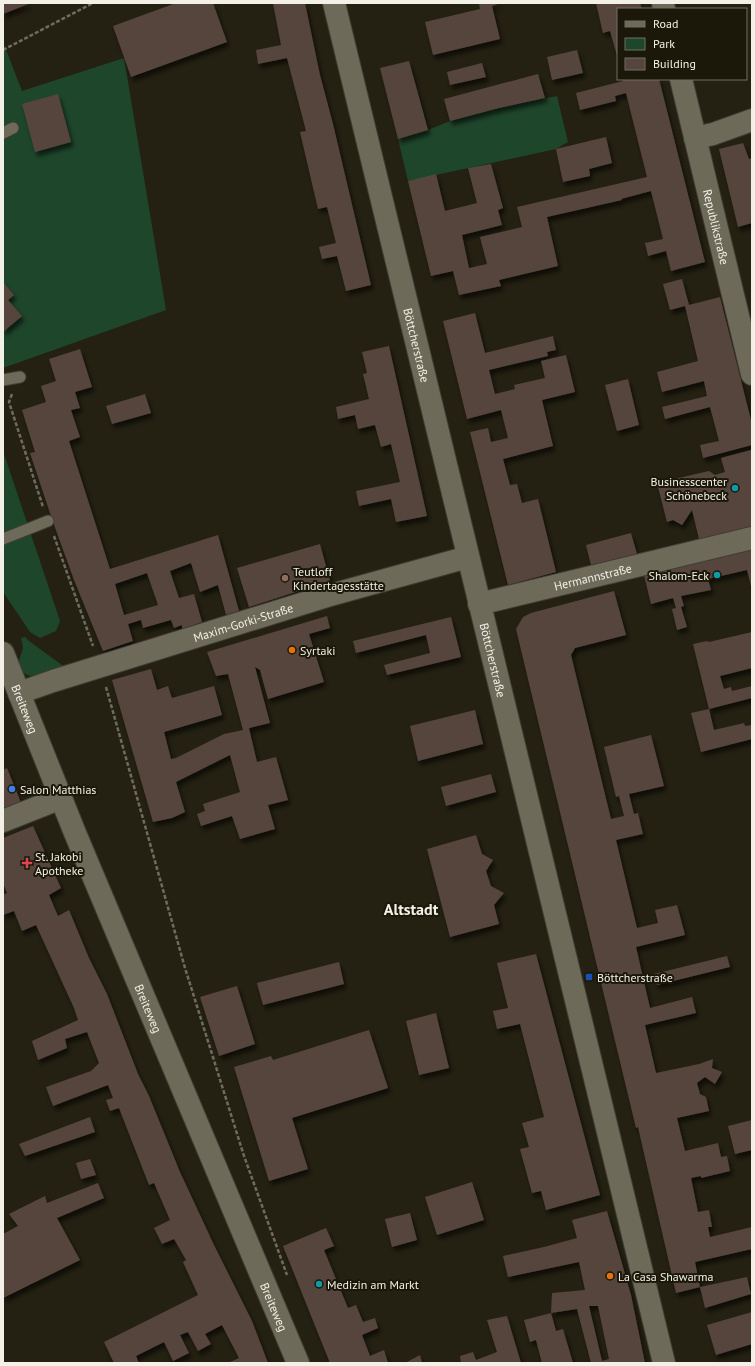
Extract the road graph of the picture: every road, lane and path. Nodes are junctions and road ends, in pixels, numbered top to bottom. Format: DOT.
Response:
graph roads {
  1 [pos="93,3"];
  2 [pos="334,3"];
  3 [pos="3,50"];
  4 [pos="681,80"];
  5 [pos="752,120"];
  6 [pos="14,128"];
  7 [pos="3,133"];
  8 [pos="695,138"];
  9 [pos="752,374"];
  10 [pos="20,377"];
  11 [pos="3,380"];
  12 [pos="48,521"];
  13 [pos="752,538"];
  14 [pos="3,539"];
  15 [pos="468,557"];
  16 [pos="479,604"];
  17 [pos="3,653"];
  18 [pos="100,666"];
  19 [pos="19,693"];
  20 [pos="61,798"];
  21 [pos="3,821"];
  22 [pos="289,1282"];
  23 [pos="298,1363"];
  24 [pos="664,1363"];
  1 -- 3 [label="path"];
  2 -- 15 [label="street, Böttcherstraße"];
  4 -- 8 [label="street, Republikstraße"];
  5 -- 8 [label="street"];
  6 -- 7 [label="lane"];
  8 -- 9 [label="street, Republikstraße"];
  10 -- 11 [label="lane"];
  12 -- 14 [label="lane"];
  13 -- 16 [label="street, Hermannstraße"];
  15 -- 16 [label="street, Böttcherstraße"];
  15 -- 18 [label="street, Maxim-Gorki-Straße"];
  16 -- 24 [label="street, Böttcherstraße"];
  17 -- 19 [label="street, Breiteweg"];
  18 -- 19 [label="street, Maxim-Gorki-Straße"];
  18 -- 22 [label="path"];
  19 -- 20 [label="street, Breiteweg"];
  20 -- 21 [label="street"];
  20 -- 23 [label="street, Breiteweg"];
}
